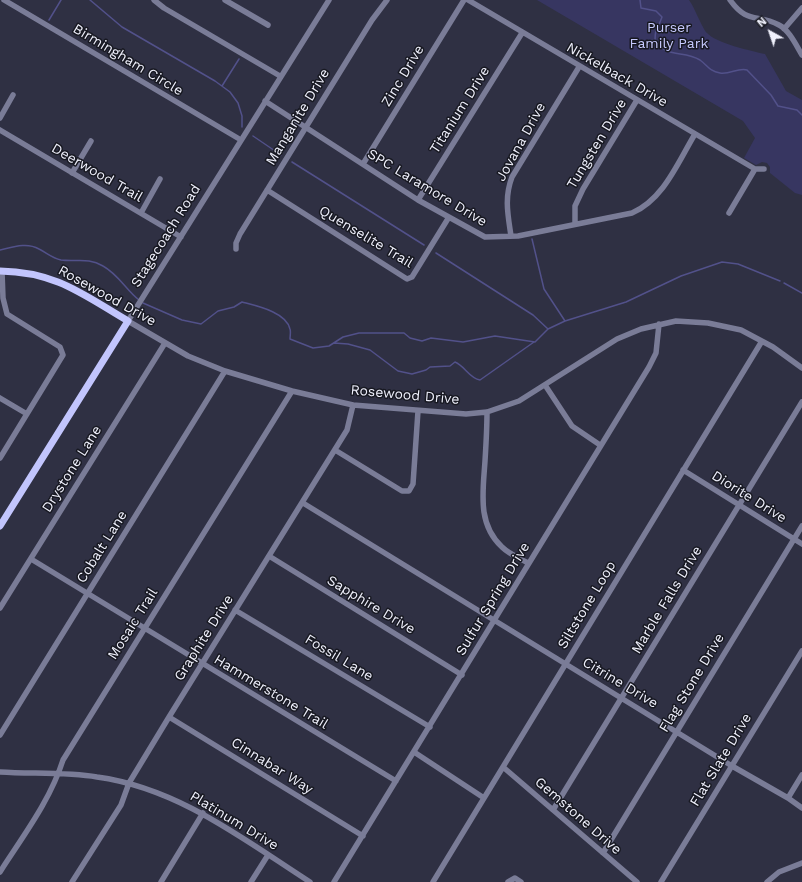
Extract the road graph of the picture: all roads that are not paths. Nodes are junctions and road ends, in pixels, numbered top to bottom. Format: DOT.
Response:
graph roads {
  1 [pos="5,0"];
  2 [pos="154,0"];
  3 [pos="225,0"];
  4 [pos="329,0"];
  5 [pos="386,0"];
  6 [pos="464,0"];
  7 [pos="468,0"];
  8 [pos="730,0"];
  9 [pos="802,8"];
  10 [pos="268,25"];
  11 [pos="784,28"];
  12 [pos="522,33"];
  13 [pos="802,54"];
  14 [pos="579,67"];
  15 [pos="280,76"];
  16 [pos="13,95"];
  17 [pos="637,100"];
  18 [pos="265,101"];
  19 [pos="0,118"];
  20 [pos="306,128"];
  21 [pos="0,130"];
  22 [pos="695,134"];
  23 [pos="241,140"];
  24 [pos="91,141"];
  25 [pos="363,164"];
  26 [pos="755,169"];
  27 [pos="764,169"];
  28 [pos="72,172"];
  29 [pos="160,179"];
  30 [pos="267,190"];
  31 [pos="418,200"];
  32 [pos="141,213"];
  33 [pos="729,213"];
  34 [pos="449,217"];
  35 [pos="575,224"];
  36 [pos="511,236"];
  37 [pos="181,237"];
  38 [pos="236,249"];
  39 [pos="1,271"];
  40 [pos="128,321"];
  41 [pos="659,324"];
  42 [pos="762,341"];
  43 [pos="165,343"];
  44 [pos="802,368"];
  45 [pos="225,371"];
  46 [pos="545,385"];
  47 [pos="292,391"];
  48 [pos="0,398"];
  49 [pos="802,402"];
  50 [pos="353,405"];
  51 [pos="418,411"];
  52 [pos="487,412"];
  53 [pos="27,414"];
  54 [pos="600,445"];
  55 [pos="335,450"];
  56 [pos="0,458"];
  57 [pos="682,470"];
  58 [pos="303,503"];
  59 [pos="739,504"];
  60 [pos="0,526"];
  61 [pos="802,526"];
  62 [pos="794,539"];
  63 [pos="802,544"];
  64 [pos="269,556"];
  65 [pos="31,559"];
  66 [pos="528,563"];
  67 [pos="88,594"];
  68 [pos="0,608"];
  69 [pos="235,610"];
  70 [pos="494,620"];
  71 [pos="145,629"];
  72 [pos="802,651"];
  73 [pos="565,663"];
  74 [pos="202,664"];
  75 [pos="462,675"];
  76 [pos="622,697"];
  77 [pos="169,717"];
  78 [pos="430,727"];
  79 [pos="677,731"];
  80 [pos="0,735"];
  81 [pos="414,752"];
  82 [pos="732,766"];
  83 [pos="503,767"];
  84 [pos="0,772"];
  85 [pos="58,775"];
  86 [pos="802,775"];
  87 [pos="396,782"];
  88 [pos="129,783"];
  89 [pos="484,798"];
  90 [pos="788,798"];
  91 [pos="802,808"];
  92 [pos="553,810"];
  93 [pos="203,813"];
  94 [pos="363,836"];
  95 [pos="602,853"];
  96 [pos="268,855"];
  97 [pos="802,863"];
  98 [pos="0,872"];
  99 [pos="72,882"];
  100 [pos="160,882"];
  101 [pos="251,882"];
  102 [pos="310,882"];
  103 [pos="334,882"];
  104 [pos="433,882"];
  105 [pos="508,882"];
  106 [pos="521,882"];
  107 [pos="637,882"];
  108 [pos="661,882"];
  109 [pos="767,882"];
  1 -- 23 [label="street, Birmingham Circle"];
  2 -- 15 [label="street"];
  3 -- 10 [label="street"];
  4 -- 15 [label="street, Stagecoach Road"];
  5 -- 20 [label="street, Manganite Drive"];
  6 -- 25 [label="street, Zinc Drive"];
  7 -- 12 [label="street, Nickelback Drive"];
  8 -- 11 [label="street"];
  9 -- 11 [label="street"];
  11 -- 13 [label="street"];
  12 -- 14 [label="street, Nickelback Drive"];
  12 -- 31 [label="street, Titanium Drive"];
  14 -- 17 [label="street, Nickelback Drive"];
  14 -- 36 [label="street, Jovana Drive"];
  15 -- 18 [label="street, Stagecoach Road"];
  16 -- 19 [label="street"];
  17 -- 22 [label="street, Nickelback Drive"];
  17 -- 35 [label="street, Tungsten Drive"];
  18 -- 20 [label="street, SPC Laramore Drive"];
  18 -- 23 [label="street, Stagecoach Road"];
  20 -- 25 [label="street, SPC Laramore Drive"];
  20 -- 30 [label="street, Manganite Drive"];
  21 -- 28 [label="street, Deerwood Trail"];
  22 -- 26 [label="street, Nickelback Drive"];
  22 -- 35 [label="street, SPC Laramore Drive"];
  23 -- 37 [label="street, Stagecoach Road"];
  24 -- 28 [label="street"];
  25 -- 31 [label="street, SPC Laramore Drive"];
  26 -- 27 [label="street"];
  26 -- 33 [label="street"];
  28 -- 32 [label="street, Deerwood Trail"];
  29 -- 32 [label="street"];
  30 -- 34 [label="street, Quenselite Trail"];
  30 -- 38 [label="street, Manganite Drive"];
  31 -- 34 [label="street, SPC Laramore Drive"];
  32 -- 37 [label="street, Deerwood Trail"];
  34 -- 36 [label="street, SPC Laramore Drive"];
  35 -- 36 [label="street, SPC Laramore Drive"];
  37 -- 40 [label="street, Stagecoach Road"];
  39 -- 40 [label="main road, Rosewood Drive"];
  39 -- 53 [label="street"];
  40 -- 43 [label="street, Rosewood Drive"];
  40 -- 60 [label="main road, Stagecoach Road"];
  41 -- 42 [label="street, Rosewood Drive"];
  41 -- 46 [label="street, Rosewood Drive"];
  41 -- 54 [label="street, Sulfur Spring Drive"];
  42 -- 44 [label="street, Rosewood Drive"];
  42 -- 57 [label="street, Siltstone Loop"];
  43 -- 45 [label="street, Rosewood Drive"];
  43 -- 65 [label="street, Drystone Lane"];
  45 -- 47 [label="street, Rosewood Drive"];
  45 -- 67 [label="street, Cobalt Lane"];
  46 -- 52 [label="street, Rosewood Drive"];
  46 -- 54 [label="street"];
  47 -- 50 [label="street, Rosewood Drive"];
  47 -- 71 [label="street, Mosaic Trail"];
  48 -- 53 [label="street"];
  49 -- 59 [label="street, Marble Falls Drive"];
  50 -- 51 [label="street, Rosewood Drive"];
  50 -- 55 [label="street, Graphite Drive"];
  51 -- 52 [label="street, Rosewood Drive"];
  51 -- 55 [label="street"];
  52 -- 66 [label="street"];
  53 -- 56 [label="street"];
  54 -- 66 [label="street, Sulfur Spring Drive"];
  55 -- 58 [label="street, Graphite Drive"];
  57 -- 59 [label="street, Diorite Drive"];
  57 -- 73 [label="street, Siltstone Loop"];
  58 -- 64 [label="street, Graphite Drive"];
  58 -- 70 [label="street, Citrine Drive"];
  59 -- 62 [label="street, Diorite Drive"];
  59 -- 76 [label="street, Marble Falls Drive"];
  61 -- 62 [label="street, Flag Stone Drive"];
  62 -- 63 [label="street, Diorite Drive"];
  62 -- 79 [label="street, Flag Stone Drive"];
  64 -- 69 [label="street, Graphite Drive"];
  64 -- 75 [label="street, Sapphire Drive"];
  65 -- 67 [label="street, Hammerstone Trail"];
  65 -- 68 [label="street, Drystone Lane"];
  66 -- 70 [label="street, Sulfur Spring Drive"];
  67 -- 71 [label="street, Hammerstone Trail"];
  67 -- 80 [label="street, Cobalt Lane"];
  69 -- 74 [label="street, Graphite Drive"];
  69 -- 78 [label="street, Fossil Lane"];
  70 -- 73 [label="street, Citrine Drive"];
  70 -- 75 [label="street, Sulfur Spring Drive"];
  71 -- 74 [label="street, Hammerstone Trail"];
  71 -- 85 [label="street, Mosaic Trail"];
  72 -- 82 [label="street, Flat Slate Drive"];
  73 -- 76 [label="street, Citrine Drive"];
  73 -- 83 [label="street, Siltstone Loop"];
  74 -- 77 [label="street, Graphite Drive"];
  74 -- 87 [label="street, Hammerstone Trail"];
  75 -- 78 [label="street, Sulfur Spring Drive"];
  76 -- 79 [label="street, Citrine Drive"];
  76 -- 92 [label="street, Marble Falls Drive"];
  77 -- 88 [label="street, Graphite Drive"];
  77 -- 94 [label="street, Cinnabar Way"];
  78 -- 81 [label="street, Sulfur Spring Drive"];
  79 -- 82 [label="street, Citrine Drive"];
  79 -- 95 [label="street, Flag Stone Drive"];
  81 -- 87 [label="street, Sulfur Spring Drive"];
  81 -- 89 [label="street"];
  82 -- 90 [label="street, Citrine Drive"];
  82 -- 108 [label="street, Flat Slate Drive"];
  83 -- 89 [label="street, Siltstone Loop"];
  83 -- 92 [label="street, Gemstone Drive"];
  84 -- 85 [label="street, Platinum Drive"];
  85 -- 88 [label="street, Platinum Drive"];
  85 -- 98 [label="street, Mosaic Trail"];
  86 -- 90 [label="street"];
  87 -- 94 [label="street, Sulfur Spring Drive"];
  88 -- 93 [label="street, Platinum Drive"];
  88 -- 99 [label="street, Graphite Drive"];
  89 -- 104 [label="street, Siltstone Loop"];
  90 -- 91 [label="street, Citrine Drive"];
  92 -- 95 [label="street, Gemstone Drive"];
  93 -- 96 [label="street, Platinum Drive"];
  93 -- 100 [label="street"];
  94 -- 103 [label="street, Sulfur Spring Drive"];
  95 -- 107 [label="street, Gemstone Drive"];
  96 -- 101 [label="street"];
  96 -- 102 [label="street, Platinum Drive"];
  97 -- 109 [label="street"];
  105 -- 106 [label="street"];
}
